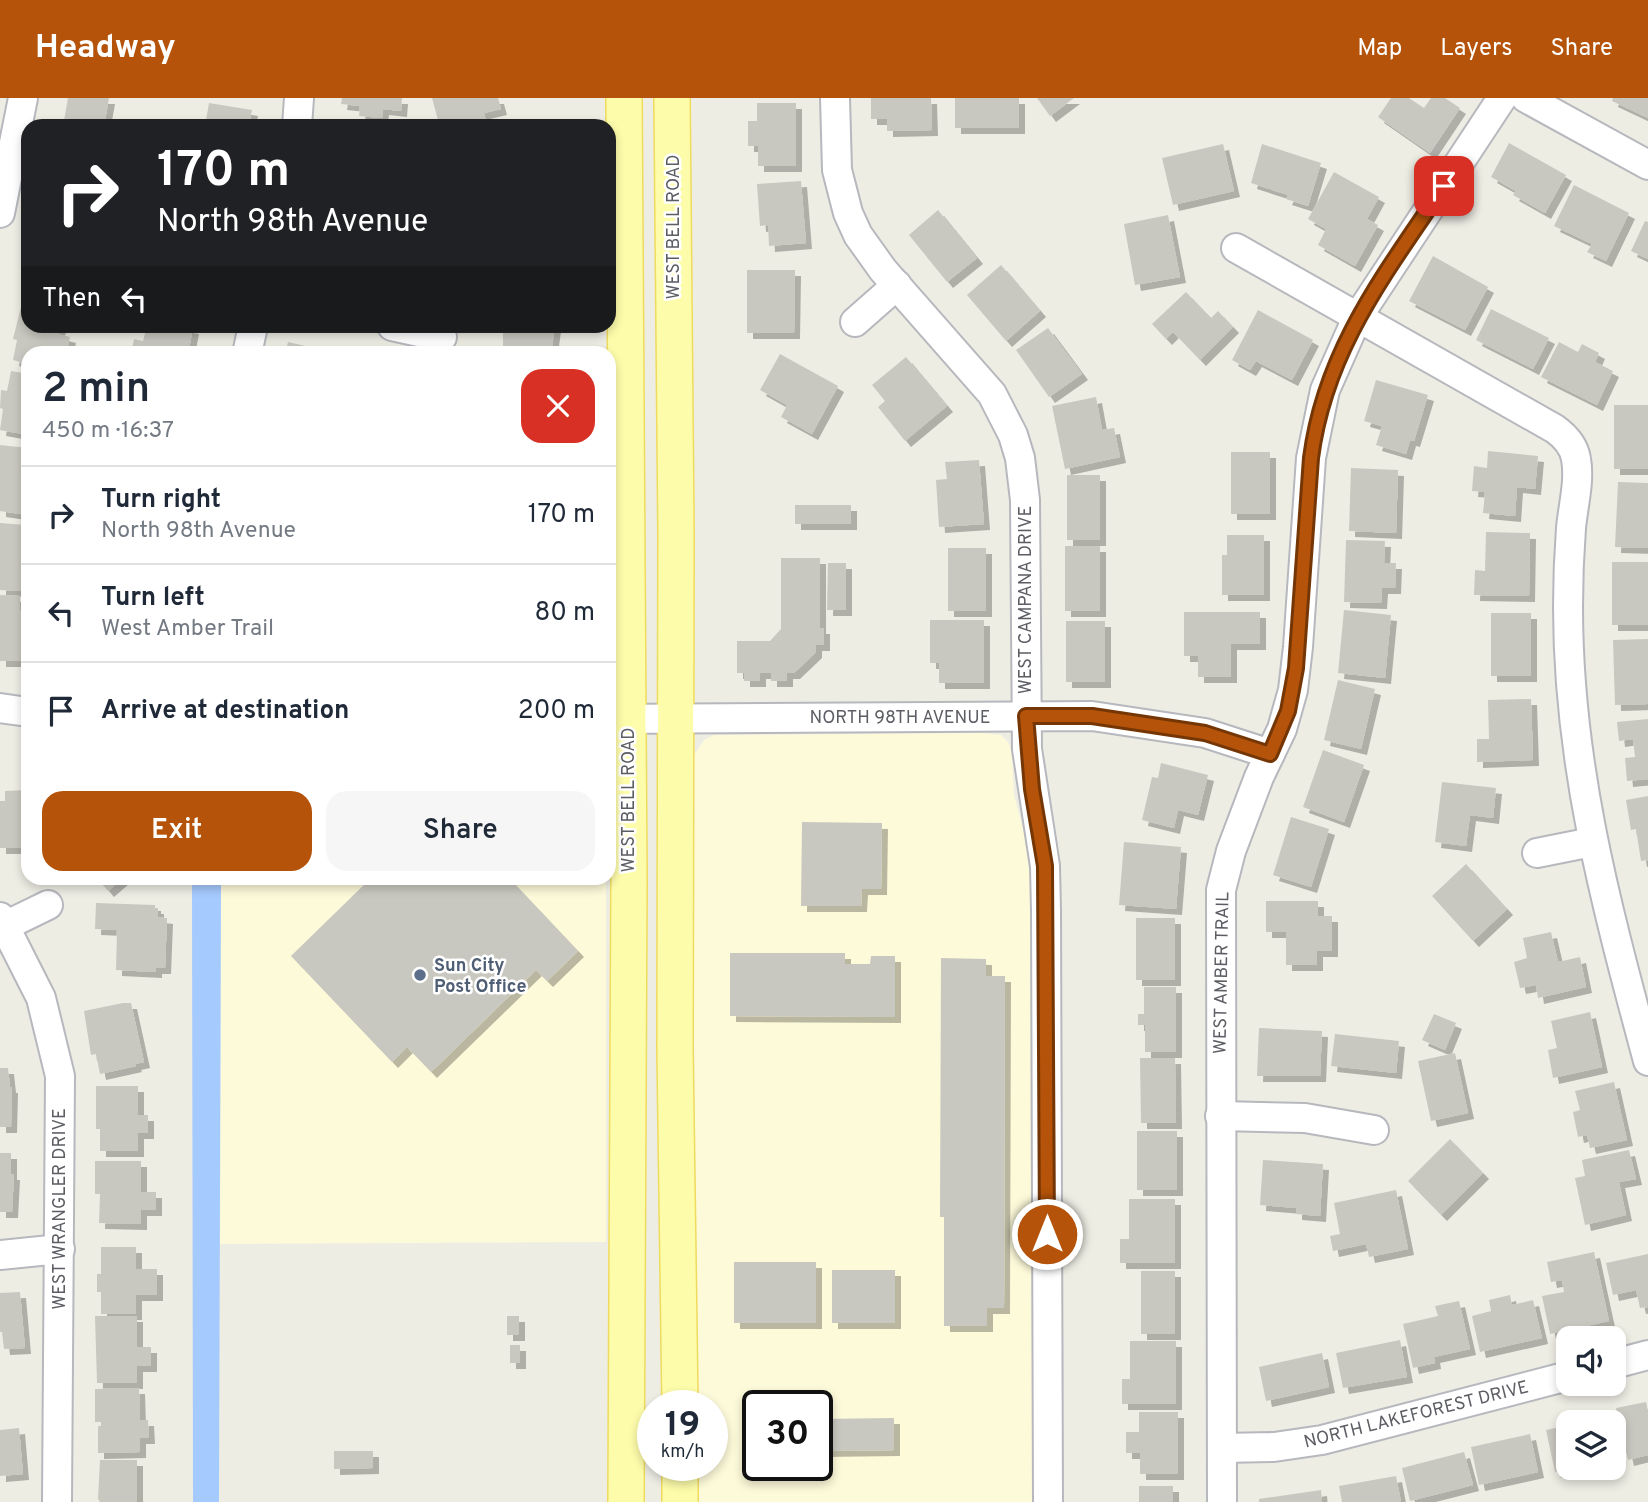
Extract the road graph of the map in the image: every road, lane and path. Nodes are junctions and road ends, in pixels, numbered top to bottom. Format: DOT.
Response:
graph roads {
  1 [pos="23,98"];
  2 [pos="299,98"];
  3 [pos="624,98"];
  4 [pos="672,98"];
  5 [pos="835,98"];
  6 [pos="1502,98"];
  7 [pos="1526,98"];
  8 [pos="298,119"];
  9 [pos="1648,165"];
  10 [pos="0,213"];
  11 [pos="1236,248"];
  12 [pos="897,285"];
  13 [pos="1357,318"];
  14 [pos="855,322"];
  15 [pos="424,333"];
  16 [pos="442,337"];
  17 [pos="0,708"];
  18 [pos="21,711"];
  19 [pos="1026,716"];
  20 [pos="619,719"];
  21 [pos="674,719"];
  22 [pos="1270,754"];
  23 [pos="1592,842"];
  24 [pos="1537,853"];
  25 [pos="48,905"];
  26 [pos="3,922"];
  27 [pos="1648,1061"];
  28 [pos="1220,1116"];
  29 [pos="1374,1130"];
  30 [pos="60,1249"];
  31 [pos="0,1255"];
  32 [pos="1648,1355"];
  33 [pos="1626,1361"];
  34 [pos="1556,1379"];
  35 [pos="680,1390"];
  36 [pos="1222,1448"];
  37 [pos="680,1481"];
  38 [pos="57,1502"];
  39 [pos="626,1502"];
  40 [pos="680,1502"];
  41 [pos="1048,1502"];
  42 [pos="1222,1502"];
  1 -- 10 [label="street"];
  2 -- 8 [label="street"];
  3 -- 20 [label="main road, WEST BELL ROAD"];
  4 -- 21 [label="main road, WEST BELL ROAD"];
  5 -- 12 [label="street, WEST CAMPANA DRIVE"];
  6 -- 13 [label="street, WEST AMBER TRAIL"];
  7 -- 9 [label="street"];
  11 -- 13 [label="street"];
  12 -- 14 [label="street"];
  12 -- 19 [label="street, WEST CAMPANA DRIVE"];
  13 -- 22 [label="street, WEST AMBER TRAIL"];
  13 -- 23 [label="street"];
  15 -- 16 [label="street"];
  17 -- 18 [label="street"];
  19 -- 21 [label="street, NORTH 98TH AVENUE"];
  19 -- 22 [label="street, NORTH 98TH AVENUE"];
  19 -- 41 [label="street, WEST CAMPANA DRIVE"];
  20 -- 21 [label="street, NORTH 98TH AVENUE"];
  20 -- 39 [label="main road, WEST BELL ROAD"];
  21 -- 35 [label="main road, WEST BELL ROAD"];
  22 -- 28 [label="street, WEST AMBER TRAIL"];
  23 -- 24 [label="street"];
  23 -- 27 [label="street"];
  25 -- 26 [label="street, WEST WRANGLER DRIVE"];
  26 -- 30 [label="street, WEST WRANGLER DRIVE"];
  28 -- 29 [label="street"];
  28 -- 36 [label="street, WEST AMBER TRAIL"];
  30 -- 31 [label="street"];
  30 -- 38 [label="street, WEST WRANGLER DRIVE"];
  32 -- 33 [label="street"];
  34 -- 36 [label="street, NORTH LAKEFOREST DRIVE"];
  36 -- 42 [label="street, WEST AMBER TRAIL"];
  37 -- 40 [label="main road"];
}
